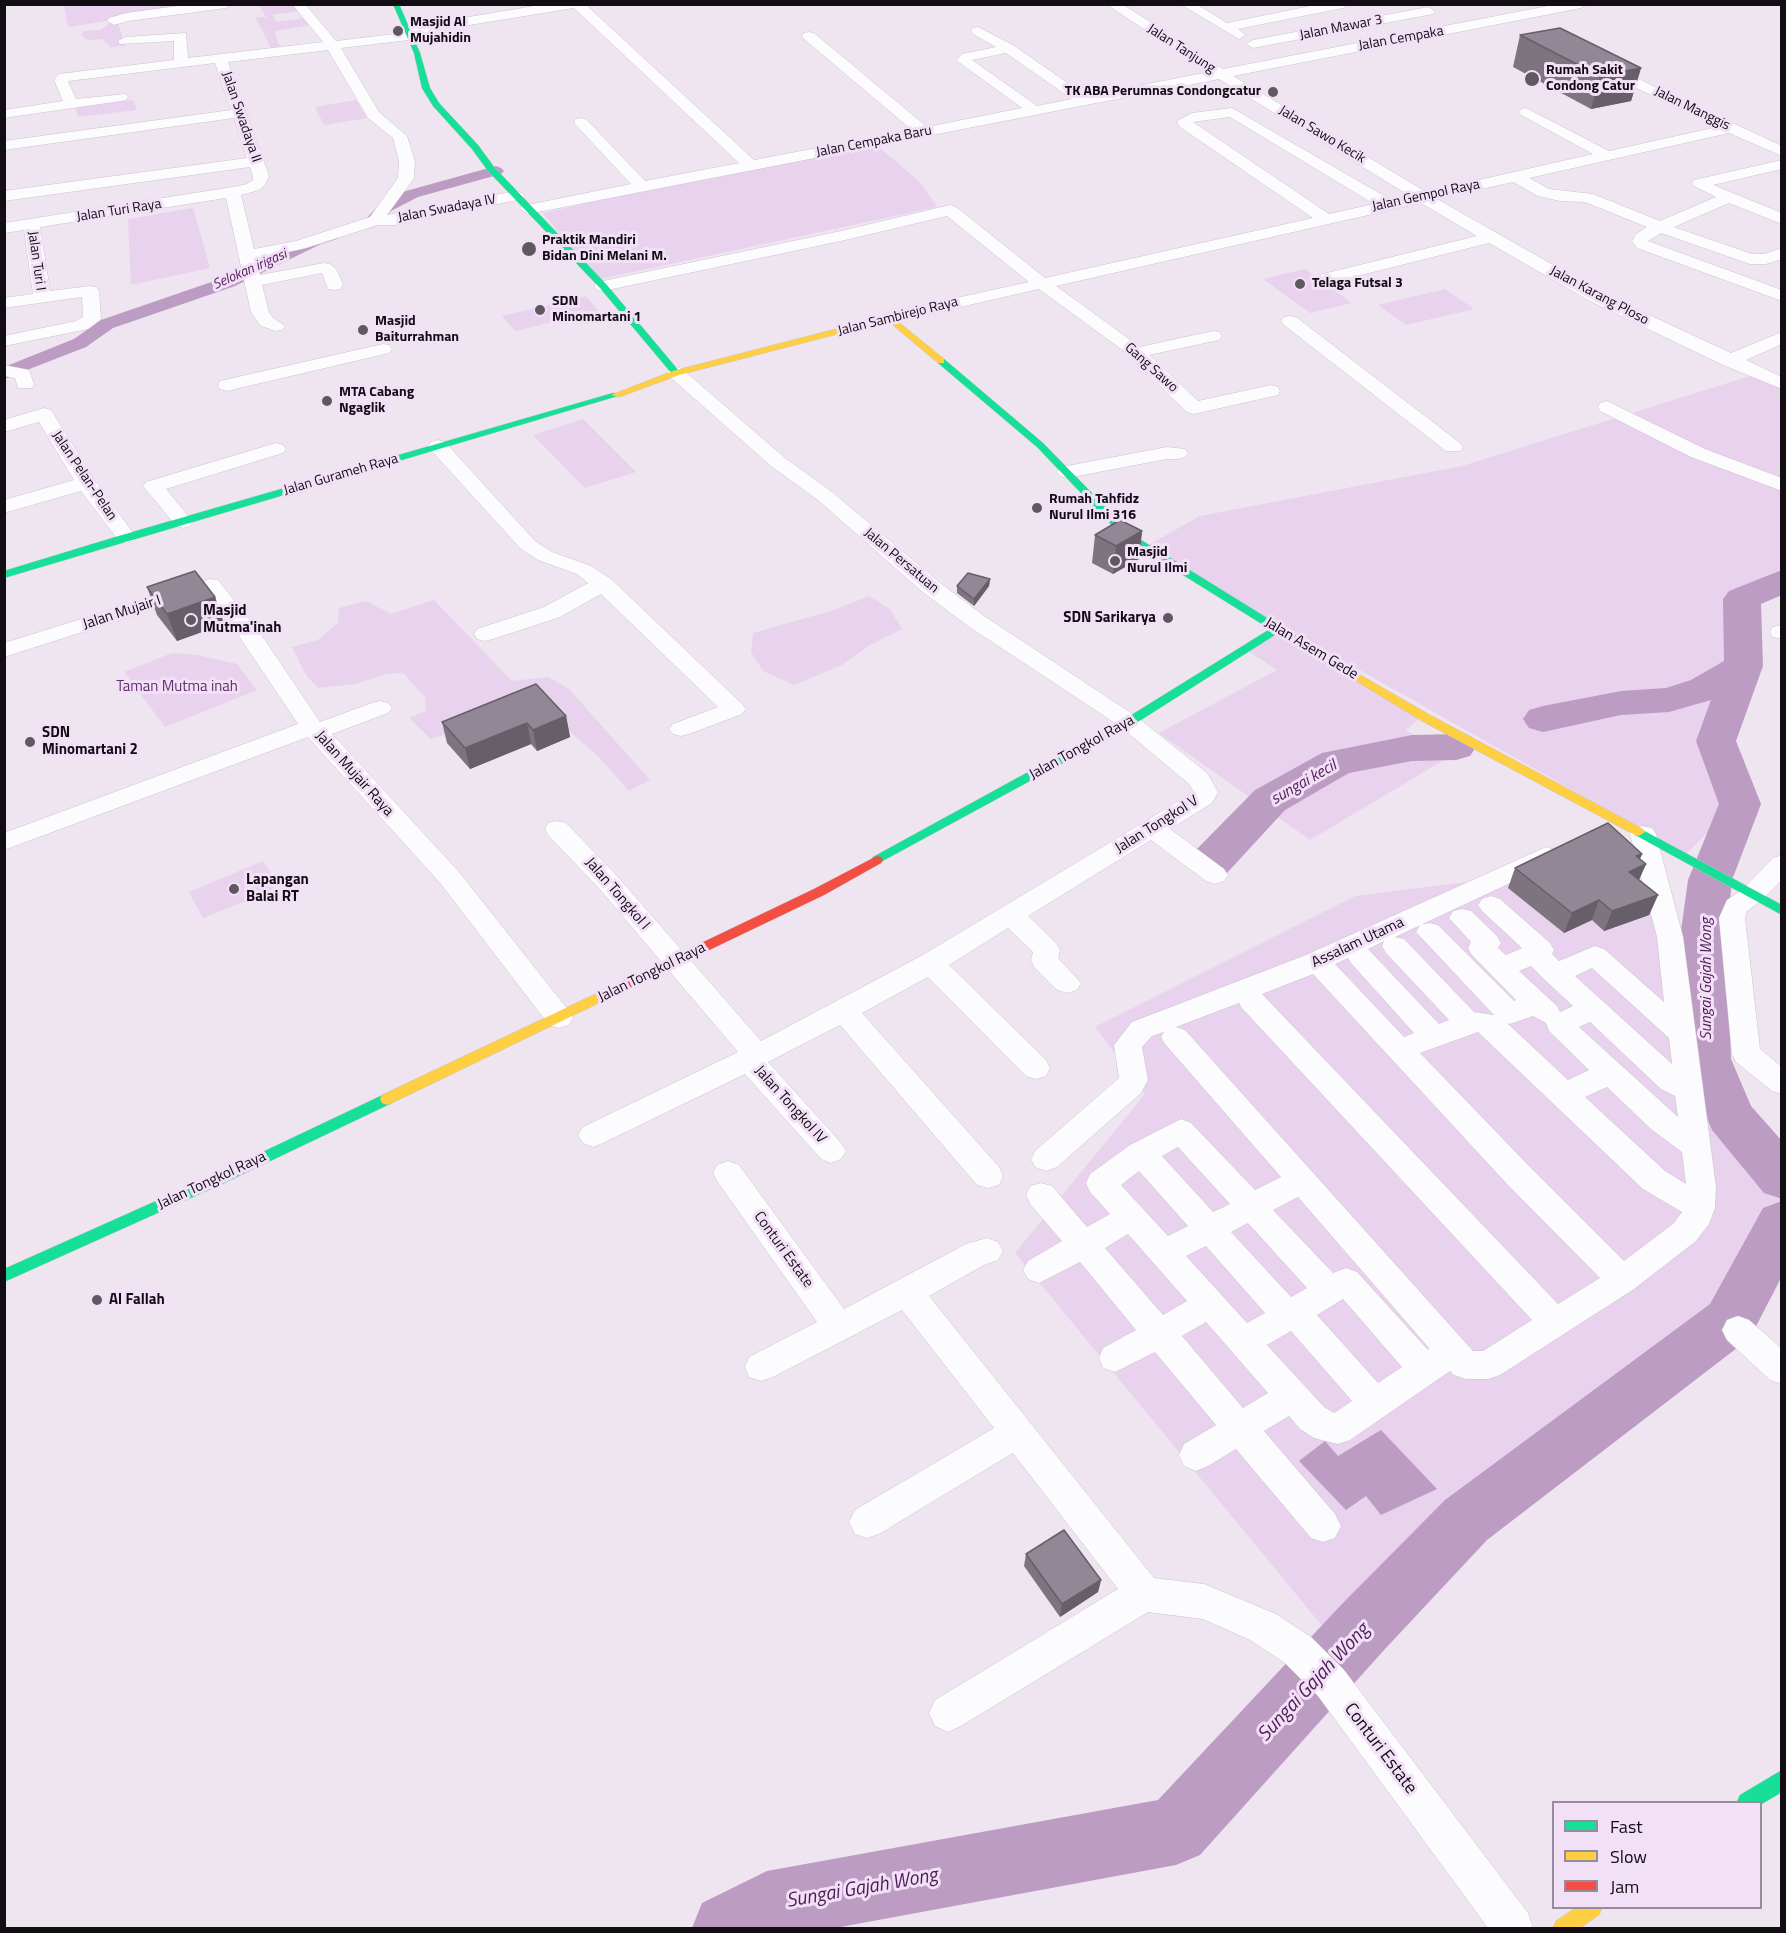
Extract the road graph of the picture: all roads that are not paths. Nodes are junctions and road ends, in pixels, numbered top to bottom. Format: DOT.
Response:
graph roads {
  1 [pos="130,4"];
  2 [pos="226,4"];
  3 [pos="298,4"];
  4 [pos="396,4"];
  5 [pos="575,4"];
  6 [pos="1112,4"];
  7 [pos="1343,4"];
  8 [pos="1415,4"];
  9 [pos="1581,4"];
  10 [pos="1214,6"];
  11 [pos="1190,7"];
  12 [pos="1487,9"];
  13 [pos="1436,15"];
  14 [pos="1505,19"];
  15 [pos="114,21"];
  16 [pos="1138,21"];
  17 [pos="1225,27"];
  18 [pos="1462,27"];
  19 [pos="1525,28"];
  20 [pos="978,31"];
  21 [pos="409,33"];
  22 [pos="809,36"];
  23 [pos="126,41"];
  24 [pos="1253,44"];
  25 [pos="333,46"];
  26 [pos="1008,48"];
  27 [pos="1587,59"];
  28 [pos="221,60"];
  29 [pos="1284,62"];
  30 [pos="181,63"];
  31 [pos="141,68"];
  32 [pos="1221,74"];
  33 [pos="121,97"];
  34 [pos="1084,101"];
  35 [pos="71,104"];
  36 [pos="1035,111"];
  37 [pos="1526,112"];
  38 [pos="240,113"];
  39 [pos="4,114"];
  40 [pos="581,122"];
  41 [pos="1730,128"];
  42 [pos="924,132"];
  43 [pos="4,146"];
  44 [pos="1782,152"];
  45 [pos="1606,155"];
  46 [pos="255,162"];
  47 [pos="1782,164"];
  48 [pos="750,165"];
  49 [pos="1516,177"];
  50 [pos="641,186"];
  51 [pos="233,192"];
  52 [pos="4,196"];
  53 [pos="516,196"];
  54 [pos="1423,196"];
  55 [pos="1730,197"];
  56 [pos="1386,204"];
  57 [pos="528,208"];
  58 [pos="1324,218"];
  59 [pos="1782,219"];
  60 [pos="377,220"];
  61 [pos="31,224"];
  62 [pos="1660,227"];
  63 [pos="4,228"];
  64 [pos="1492,237"];
  65 [pos="1782,253"];
  66 [pos="1121,265"];
  67 [pos="250,271"];
  68 [pos="1325,279"];
  69 [pos="1041,283"];
  70 [pos="334,285"];
  71 [pos="603,286"];
  72 [pos="1782,296"];
  73 [pos="42,298"];
  74 [pos="4,303"];
  75 [pos="890,318"];
  76 [pos="1290,321"];
  77 [pos="276,326"];
  78 [pos="1213,336"];
  79 [pos="1782,338"];
  80 [pos="4,341"];
  81 [pos="383,349"];
  82 [pos="1136,353"];
  83 [pos="1729,361"];
  84 [pos="681,377"];
  85 [pos="1782,384"];
  86 [pos="227,385"];
  87 [pos="1271,391"];
  88 [pos="1607,406"];
  89 [pos="4,426"];
  90 [pos="438,446"];
  91 [pos="1453,447"];
  92 [pos="276,449"];
  93 [pos="1178,453"];
  94 [pos="1067,472"];
  95 [pos="86,483"];
  96 [pos="1782,486"];
  97 [pos="8,500"];
  98 [pos="183,522"];
  99 [pos="126,537"];
  100 [pos="4,575"];
  101 [pos="603,584"];
  102 [pos="1277,629"];
  103 [pos="485,634"];
  104 [pos="4,650"];
  105 [pos="380,708"];
  106 [pos="1129,723"];
  107 [pos="681,729"];
  108 [pos="314,730"];
  109 [pos="1152,828"];
  110 [pos="556,829"];
  111 [pos="1641,833"];
  112 [pos="4,842"];
  113 [pos="1782,864"];
  114 [pos="1215,875"];
  115 [pos="1752,895"];
  116 [pos="1491,905"];
  117 [pos="1782,911"];
  118 [pos="1010,915"];
  119 [pos="1462,918"];
  120 [pos="1395,946"];
  121 [pos="1481,948"];
  122 [pos="1534,953"];
  123 [pos="1360,956"];
  124 [pos="674,962"];
  125 [pos="931,963"];
  126 [pos="1503,968"];
  127 [pos="1324,970"];
  128 [pos="1555,973"];
  129 [pos="1067,983"];
  130 [pos="1251,1000"];
  131 [pos="1536,1003"];
  132 [pos="1593,1009"];
  133 [pos="844,1011"];
  134 [pos="559,1018"];
  135 [pos="1489,1020"];
  136 [pos="1558,1024"];
  137 [pos="1682,1034"];
  138 [pos="1175,1037"];
  139 [pos="1434,1037"];
  140 [pos="1399,1050"];
  141 [pos="753,1057"];
  142 [pos="1036,1068"];
  143 [pos="1610,1073"];
  144 [pos="1782,1083"];
  145 [pos="1689,1090"];
  146 [pos="1565,1094"];
  147 [pos="593,1135"];
  148 [pos="1696,1146"];
  149 [pos="831,1151"];
  150 [pos="1141,1153"];
  151 [pos="1046,1159"];
  152 [pos="728,1173"];
  153 [pos="988,1176"];
  154 [pos="1302,1180"];
  155 [pos="1041,1195"];
  156 [pos="1251,1207"];
  157 [pos="1700,1208"];
  158 [pos="1132,1217"];
  159 [pos="1209,1229"];
  160 [pos="1083,1245"];
  161 [pos="987,1251"];
  162 [pos="1164,1253"];
  163 [pos="1039,1270"];
  164 [pos="4,1276"];
  165 [pos="1623,1280"];
  166 [pos="1330,1291"];
  167 [pos="907,1292"];
  168 [pos="1210,1304"];
  169 [pos="1291,1314"];
  170 [pos="1556,1324"];
  171 [pos="839,1327"];
  172 [pos="1738,1330"];
  173 [pos="1159,1333"];
  174 [pos="1244,1342"];
  175 [pos="1452,1351"];
  176 [pos="1115,1358"];
  177 [pos="761,1367"];
  178 [pos="1425,1370"];
  179 [pos="1782,1370"];
  180 [pos="1293,1396"];
  181 [pos="1374,1402"];
  182 [pos="1240,1428"];
  183 [pos="1017,1432"];
  184 [pos="1196,1455"];
  185 [pos="867,1522"];
  186 [pos="1323,1526"];
  187 [pos="1144,1594"];
  188 [pos="948,1713"];
  189 [pos="1782,1780"];
  190 [pos="1750,1801"];
  191 [pos="1591,1909"];
  192 [pos="1513,1929"];
  193 [pos="1563,1929"];
  1 -- 15 [label="street"];
  2 -- 15 [label="street"];
  3 -- 25 [label="street"];
  4 -- 21 [label="street"];
  5 -- 21 [label="street"];
  5 -- 48 [label="street"];
  6 -- 16 [label="street, Jalan Tanjung"];
  7 -- 17 [label="street"];
  8 -- 13 [label="street"];
  9 -- 14 [label="street, Jalan Cempaka"];
  10 -- 11 [label="street"];
  11 -- 16 [label="street"];
  11 -- 17 [label="street"];
  12 -- 14 [label="street"];
  13 -- 18 [label="street"];
  13 -- 24 [label="street, Jalan Mawar 3"];
  14 -- 18 [label="street, Jalan Cempaka"];
  14 -- 19 [label="street"];
  15 -- 23 [label="street"];
  16 -- 32 [label="street, Jalan Tanjung"];
  17 -- 24 [label="street"];
  18 -- 29 [label="street, Jalan Cempaka"];
  20 -- 26 [label="street"];
  21 -- 25 [label="street"];
  21 -- 53 [label="street"];
  22 -- 42 [label="street"];
  23 -- 30 [label="street"];
  23 -- 31 [label="street"];
  24 -- 29 [label="street"];
  25 -- 28 [label="street"];
  25 -- 60 [label="street"];
  26 -- 34 [label="street"];
  26 -- 36 [label="street"];
  27 -- 41 [label="street, Jalan Manggis"];
  28 -- 30 [label="street"];
  28 -- 38 [label="street, Jalan Swadaya II"];
  29 -- 32 [label="street, Jalan Cempaka"];
  30 -- 31 [label="street"];
  31 -- 35 [label="street"];
  32 -- 34 [label="street, Jalan Cempaka Baru"];
  32 -- 54 [label="street, Jalan Sawo Kecik"];
  33 -- 35 [label="street"];
  34 -- 36 [label="street, Jalan Cempaka Baru"];
  35 -- 39 [label="street"];
  36 -- 42 [label="street, Jalan Cempaka Baru"];
  37 -- 45 [label="street"];
  38 -- 43 [label="street"];
  38 -- 46 [label="street, Jalan Swadaya II"];
  40 -- 50 [label="street"];
  41 -- 44 [label="street, Jalan Manggis"];
  41 -- 45 [label="street, Jalan Gempol Raya"];
  42 -- 48 [label="street, Jalan Cempaka Baru"];
  45 -- 49 [label="street, Jalan Gempol Raya"];
  46 -- 51 [label="street, Jalan Swadaya II"];
  46 -- 52 [label="street"];
  47 -- 55 [label="street"];
  48 -- 50 [label="street, Jalan Cempaka Baru"];
  49 -- 54 [label="street, Jalan Gempol Raya"];
  49 -- 62 [label="street"];
  50 -- 57 [label="street, Jalan Cempaka Baru"];
  51 -- 61 [label="street, Jalan Turi Raya"];
  51 -- 67 [label="street"];
  53 -- 57 [label="street"];
  53 -- 60 [label="street, Jalan Swadaya IV"];
  54 -- 56 [label="street, Jalan Gempol Raya"];
  54 -- 64 [label="street, Jalan Karang Ploso"];
  55 -- 59 [label="street"];
  55 -- 62 [label="street"];
  56 -- 58 [label="street, Jalan Gempol Raya"];
  56 -- 58 [label="street"];
  57 -- 71 [label="street"];
  58 -- 66 [label="street, Jalan Gempol Raya"];
  60 -- 67 [label="street, Jalan Swadaya IV"];
  61 -- 63 [label="street, Jalan Turi Raya"];
  61 -- 73 [label="street, Jalan Turi I"];
  62 -- 65 [label="street"];
  62 -- 72 [label="street"];
  64 -- 68 [label="street"];
  64 -- 83 [label="street, Jalan Karang Ploso"];
  66 -- 69 [label="street, Jalan Sambirejo Raya"];
  67 -- 70 [label="street"];
  67 -- 77 [label="street"];
  69 -- 71 [label="street, Gang Sawo"];
  69 -- 75 [label="street, Jalan Sambirejo Raya"];
  69 -- 82 [label="street, Gang Sawo"];
  71 -- 84 [label="street"];
  73 -- 74 [label="street"];
  73 -- 80 [label="street"];
  75 -- 84 [label="street, Jalan Sambirejo Raya"];
  75 -- 94 [label="street, Jalan Asem Gede"];
  76 -- 91 [label="street"];
  78 -- 82 [label="street"];
  79 -- 83 [label="street"];
  81 -- 86 [label="street"];
  82 -- 87 [label="street, Gang Sawo"];
  83 -- 85 [label="street, Jalan Karang Ploso"];
  84 -- 90 [label="street, Jalan Gurameh Raya"];
  84 -- 106 [label="street, Jalan Persatuan"];
  88 -- 96 [label="street"];
  89 -- 95 [label="street, Jalan Pelan-Pelan"];
  90 -- 98 [label="street, Jalan Gurameh Raya"];
  90 -- 101 [label="street"];
  92 -- 98 [label="street"];
  93 -- 94 [label="street"];
  94 -- 102 [label="street, Jalan Asem Gede"];
  95 -- 97 [label="street"];
  95 -- 99 [label="street, Jalan Pelan-Pelan"];
  98 -- 99 [label="street, Jalan Gurameh Raya"];
  99 -- 100 [label="street, Jalan Gurameh Raya"];
  101 -- 103 [label="street"];
  101 -- 107 [label="street"];
  102 -- 106 [label="street, Jalan Tongkol Raya"];
  102 -- 111 [label="street, Jalan Asem Gede"];
  104 -- 108 [label="street, Jalan Mujair I"];
  105 -- 108 [label="street"];
  106 -- 109 [label="street, Jalan Tongkol V"];
  106 -- 124 [label="street, Jalan Tongkol Raya"];
  108 -- 112 [label="street, Jalan Mujair Raya"];
  108 -- 134 [label="street, Jalan Mujair Raya"];
  109 -- 114 [label="street"];
  109 -- 118 [label="street, Jalan Tongkol V"];
  110 -- 124 [label="street, Jalan Tongkol I"];
  111 -- 115 [label="street, Jalan Asem Gede"];
  111 -- 137 [label="street"];
  111 -- 151 [label="street, Assalam Utama"];
  113 -- 115 [label="street"];
  115 -- 117 [label="street, Jalan Asem Gede"];
  115 -- 144 [label="street"];
  116 -- 122 [label="street"];
  118 -- 125 [label="street, Jalan Tongkol V"];
  118 -- 129 [label="street"];
  119 -- 121 [label="street"];
  120 -- 135 [label="street"];
  121 -- 126 [label="street"];
  121 -- 135 [label="street"];
  122 -- 126 [label="street"];
  122 -- 128 [label="street"];
  123 -- 139 [label="street"];
  124 -- 134 [label="street, Jalan Tongkol Raya"];
  124 -- 141 [label="street, Jalan Tongkol I"];
  125 -- 133 [label="street, Jalan Tongkol V"];
  125 -- 142 [label="street"];
  126 -- 131 [label="street"];
  127 -- 140 [label="street"];
  128 -- 132 [label="street"];
  128 -- 137 [label="street"];
  130 -- 170 [label="street"];
  131 -- 135 [label="street"];
  131 -- 136 [label="street"];
  132 -- 136 [label="street"];
  132 -- 145 [label="street"];
  133 -- 141 [label="street, Jalan Tongkol V"];
  133 -- 153 [label="street"];
  134 -- 164 [label="street, Jalan Tongkol Raya"];
  135 -- 139 [label="street"];
  135 -- 146 [label="street"];
  136 -- 143 [label="street"];
  137 -- 145 [label="street"];
  138 -- 154 [label="street"];
  139 -- 140 [label="street"];
  140 -- 165 [label="street"];
  141 -- 147 [label="street, Jalan Tongkol V"];
  141 -- 149 [label="street, Jalan Tongkol IV"];
  143 -- 146 [label="street"];
  143 -- 148 [label="street"];
  145 -- 148 [label="street"];
  146 -- 157 [label="street"];
  148 -- 157 [label="street"];
  150 -- 156 [label="street"];
  150 -- 158 [label="street"];
  150 -- 159 [label="street"];
  152 -- 171 [label="street, Conturi Estate"];
  154 -- 156 [label="street"];
  154 -- 175 [label="street"];
  155 -- 160 [label="street"];
  156 -- 159 [label="street"];
  156 -- 166 [label="street"];
  157 -- 165 [label="street"];
  158 -- 160 [label="street"];
  158 -- 162 [label="street"];
  159 -- 162 [label="street"];
  159 -- 169 [label="street"];
  160 -- 163 [label="street"];
  160 -- 173 [label="street"];
  161 -- 167 [label="street"];
  162 -- 168 [label="street"];
  165 -- 170 [label="street"];
  166 -- 169 [label="street"];
  166 -- 178 [label="street"];
  167 -- 171 [label="street"];
  167 -- 183 [label="street"];
  168 -- 173 [label="street"];
  168 -- 174 [label="street"];
  169 -- 174 [label="street"];
  169 -- 181 [label="street"];
  170 -- 175 [label="street"];
  171 -- 177 [label="street"];
  172 -- 179 [label="street"];
  173 -- 176 [label="street"];
  173 -- 182 [label="street"];
  174 -- 180 [label="street"];
  175 -- 178 [label="street"];
  178 -- 181 [label="street"];
  180 -- 181 [label="street"];
  180 -- 182 [label="street"];
  182 -- 184 [label="street"];
  182 -- 186 [label="street"];
  183 -- 185 [label="street"];
  183 -- 187 [label="street"];
  187 -- 188 [label="street"];
  187 -- 192 [label="street, Conturi Estate"];
  189 -- 190 [label="street"];
  191 -- 193 [label="street"];
}
